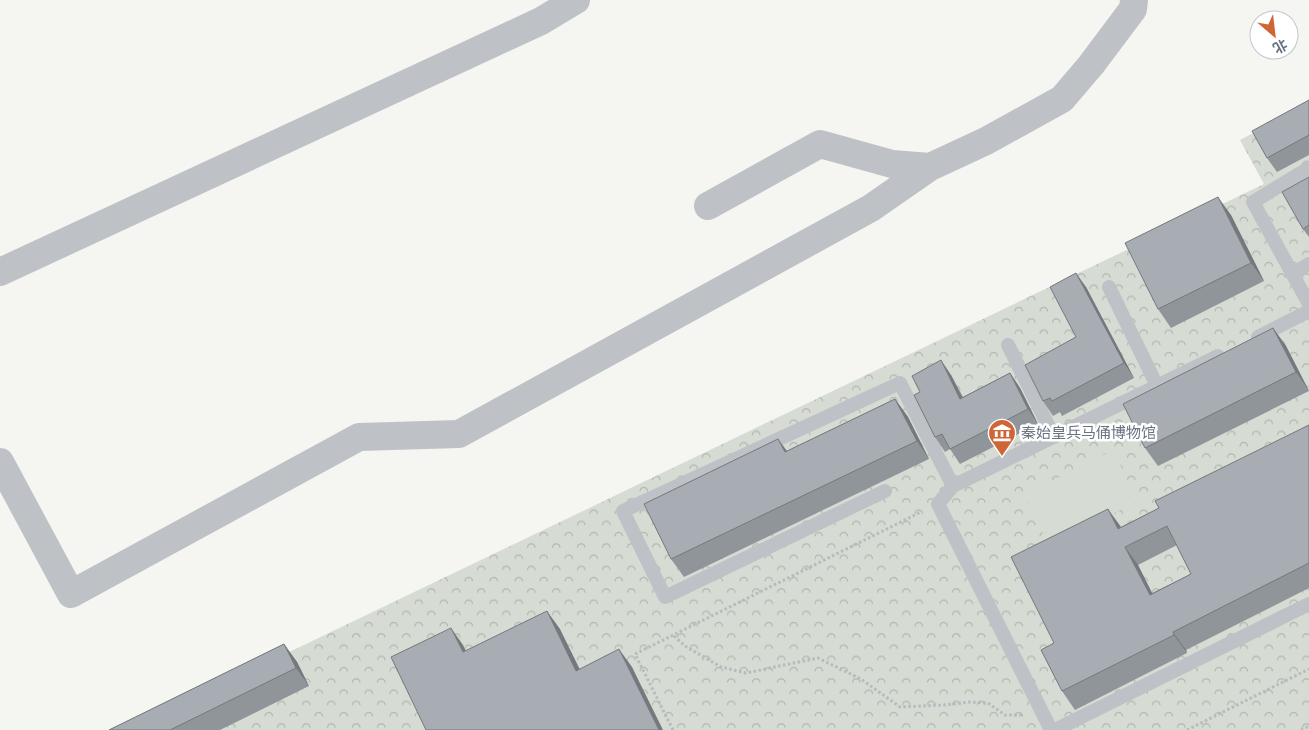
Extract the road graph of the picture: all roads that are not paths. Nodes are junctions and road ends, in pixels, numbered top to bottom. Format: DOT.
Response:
graph roads {
  1 [pos="576,0"];
  2 [pos="1134,0"];
  3 [pos="930,167"];
  4 [pos="1309,168"];
  5 [pos="708,206"];
  6 [pos="1309,264"];
  7 [pos="0,272"];
  8 [pos="1292,274"];
  9 [pos="1109,287"];
  10 [pos="1309,304"];
  11 [pos="1309,311"];
  12 [pos="1246,342"];
  13 [pos="1008,344"];
  14 [pos="1229,351"];
  15 [pos="1157,386"];
  16 [pos="1054,437"];
  17 [pos="0,462"];
  18 [pos="953,486"];
  19 [pos="885,491"];
  20 [pos="1309,604"];
  21 [pos="1051,730"];
  22 [pos="1055,730"];
  1 -- 7 [label="street"];
  2 -- 3 [label="street"];
  3 -- 5 [label="street"];
  3 -- 17 [label="street"];
  4 -- 8 [label="lane"];
  6 -- 8 [label="lane"];
  8 -- 10 [label="lane"];
  9 -- 15 [label="lane"];
  11 -- 12 [label="lane"];
  13 -- 16 [label="lane"];
  14 -- 15 [label="lane"];
  15 -- 16 [label="lane"];
  16 -- 18 [label="lane"];
  18 -- 19 [label="lane"];
  18 -- 21 [label="lane"];
  20 -- 22 [label="lane"];
}
